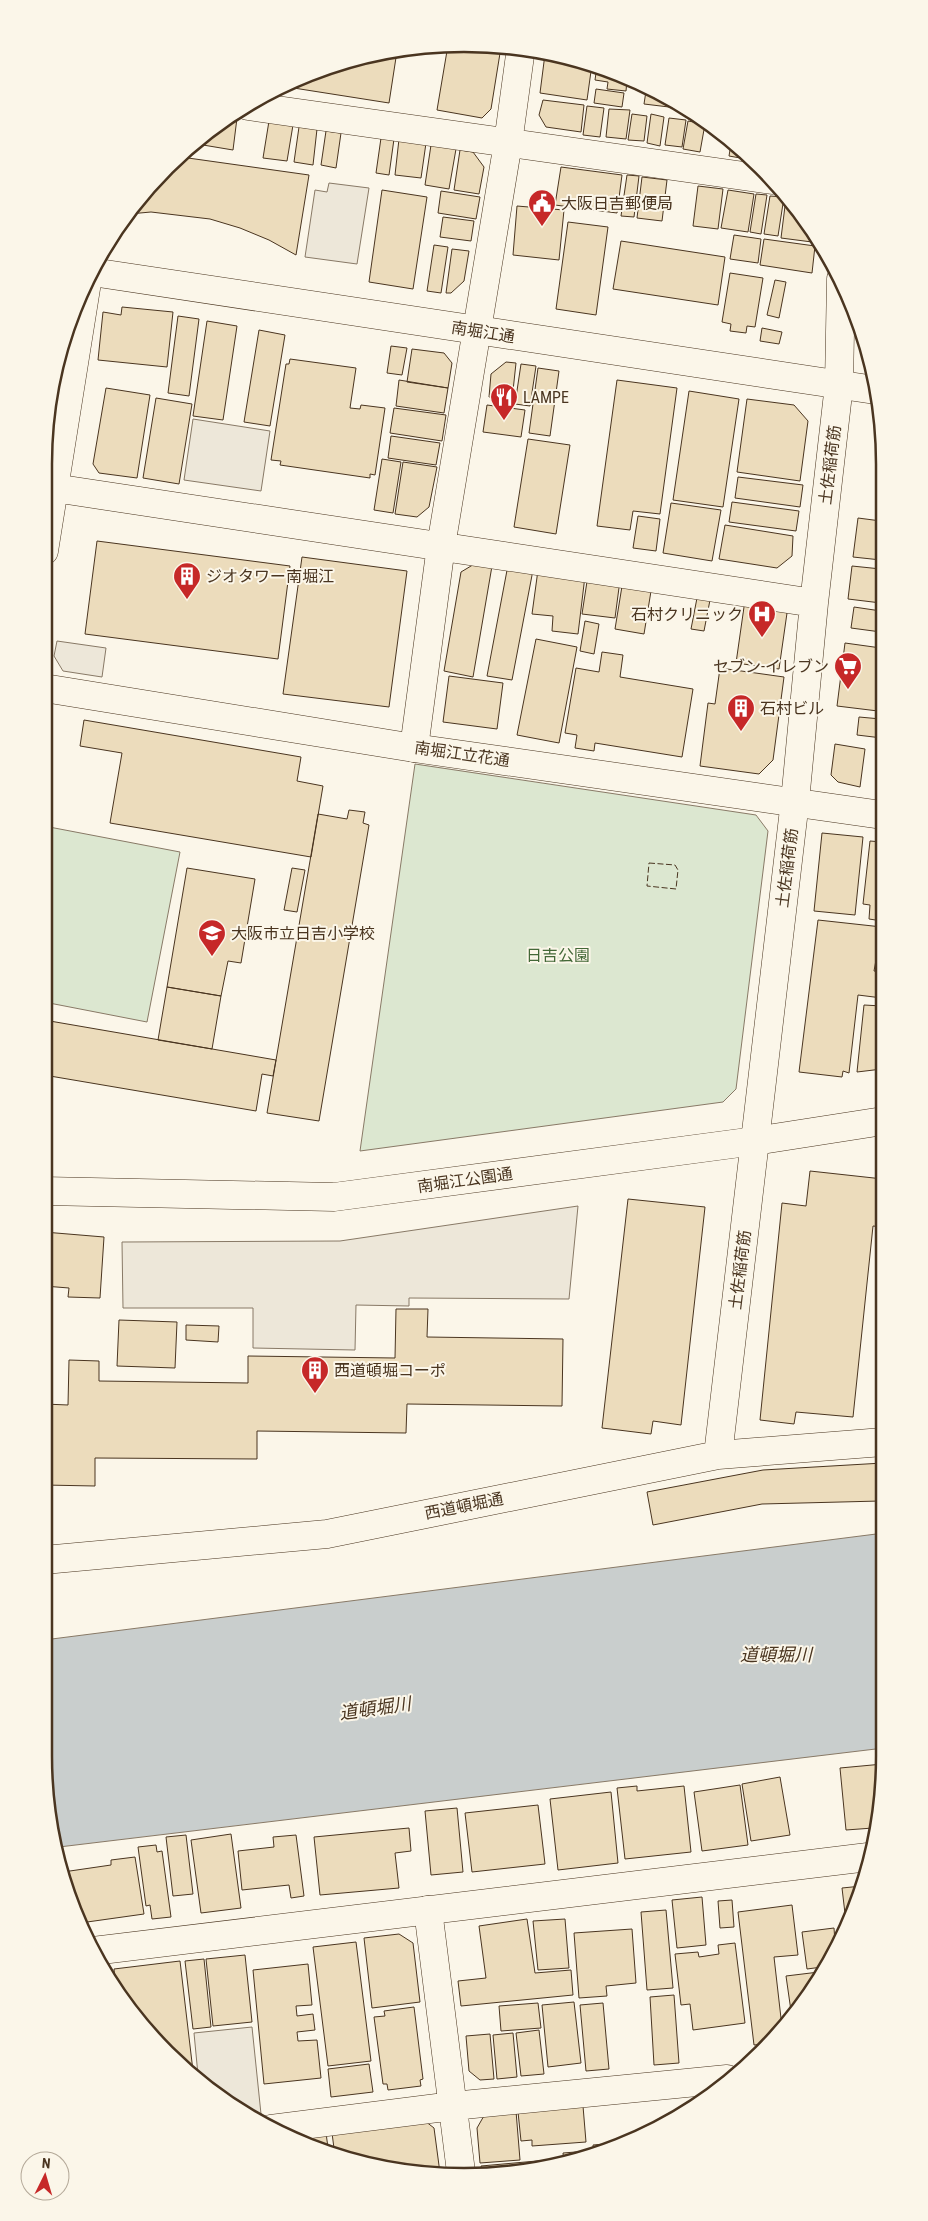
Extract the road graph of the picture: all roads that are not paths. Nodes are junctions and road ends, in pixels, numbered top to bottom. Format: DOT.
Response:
graph roads {
  1 [pos="520,56"];
  2 [pos="259,108"];
  3 [pos="508,143"];
  4 [pos="760,178"];
  5 [pos="100,273"];
  6 [pos="841,299"];
  7 [pos="82,311"];
  8 [pos="477,331"];
  9 [pos="839,385"];
  10 [pos="869,389"];
  11 [pos="54,488"];
  12 [pos="52,501"];
  13 [pos="441,546"];
  14 [pos="814,603"];
  15 [pos="52,689"];
  16 [pos="414,748"];
  17 [pos="795,801"];
  18 [pos="876,813"];
  19 [pos="876,1122"];
  20 [pos="755,1141"];
  21 [pos="52,1191"];
  22 [pos="876,1443"];
  23 [pos="718,1455"];
  24 [pos="52,1559"];
  25 [pos="863,1858"];
  26 [pos="428,1910"];
  27 [pos="101,1950"];
  28 [pos="719,2080"];
  29 [pos="453,2106"];
  30 [pos="285,2127"];
  31 [pos="461,2168"];
  1 -- 3 [label="street"];
  2 -- 3 [label="street"];
  3 -- 4 [label="street"];
  3 -- 8 [label="street"];
  5 -- 8 [label="street, 南堀江通"];
  6 -- 9 [label="street, 土佐稲荷筋"];
  7 -- 11 [label="street"];
  8 -- 9 [label="street, 南堀江通"];
  8 -- 13 [label="street"];
  9 -- 10 [label="street, 南堀江通"];
  9 -- 14 [label="street, 土佐稲荷筋"];
  11 -- 12 [label="street"];
  11 -- 13 [label="street"];
  13 -- 14 [label="street"];
  13 -- 16 [label="street"];
  14 -- 17 [label="street, 土佐稲荷筋"];
  15 -- 16 [label="street, 南堀江立花通"];
  16 -- 17 [label="street, 南堀江立花通"];
  17 -- 18 [label="street, 南堀江立花通"];
  17 -- 20 [label="street, 土佐稲荷筋"];
  19 -- 20 [label="street, 南堀江公園通"];
  20 -- 21 [label="street, 南堀江公園通"];
  20 -- 23 [label="street, 土佐稲荷筋"];
  22 -- 23 [label="street, 西道頓堀通"];
  23 -- 24 [label="street, 西道頓堀通"];
  25 -- 26 [label="street"];
  26 -- 27 [label="street"];
  26 -- 29 [label="street"];
  28 -- 29 [label="street"];
  29 -- 30 [label="street"];
  29 -- 31 [label="street"];
}
